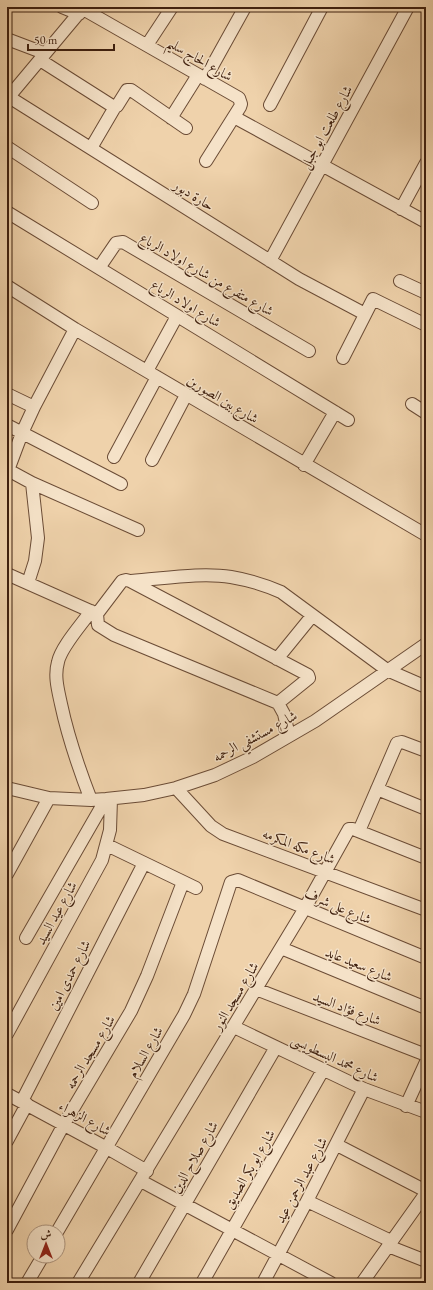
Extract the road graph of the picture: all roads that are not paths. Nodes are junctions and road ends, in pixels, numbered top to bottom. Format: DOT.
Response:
graph roads {
  1 [pos="62,7"];
  2 [pos="172,7"];
  3 [pos="245,7"];
  4 [pos="322,7"];
  5 [pos="408,7"];
  6 [pos="82,10"];
  7 [pos="7,39"];
  8 [pos="147,45"];
  9 [pos="42,56"];
  10 [pos="201,77"];
  11 [pos="8,98"];
  12 [pos="270,105"];
  13 [pos="115,107"];
  14 [pos="234,117"];
  15 [pos="171,118"];
  16 [pos="186,128"];
  17 [pos="7,147"];
  18 [pos="91,148"];
  19 [pos="206,161"];
  20 [pos="426,162"];
  21 [pos="322,165"];
  22 [pos="92,203"];
  23 [pos="401,209"];
  24 [pos="7,212"];
  25 [pos="426,222"];
  26 [pos="270,261"];
  27 [pos="99,268"];
  28 [pos="400,281"];
  29 [pos="7,286"];
  30 [pos="426,293"];
  31 [pos="365,314"];
  32 [pos="177,316"];
  33 [pos="426,325"];
  34 [pos="75,329"];
  35 [pos="309,351"];
  36 [pos="343,358"];
  37 [pos="152,374"];
  38 [pos="7,394"];
  39 [pos="186,395"];
  40 [pos="412,404"];
  41 [pos="34,407"];
  42 [pos="335,412"];
  43 [pos="426,413"];
  44 [pos="348,420"];
  45 [pos="7,425"];
  46 [pos="22,433"];
  47 [pos="114,457"];
  48 [pos="152,460"];
  49 [pos="304,465"];
  50 [pos="8,471"];
  51 [pos="32,482"];
  52 [pos="121,484"];
  53 [pos="138,530"];
  54 [pos="426,535"];
  55 [pos="7,574"];
  56 [pos="130,581"];
  57 [pos="28,583"];
  58 [pos="94,613"];
  59 [pos="312,616"];
  60 [pos="426,644"];
  61 [pos="277,659"];
  62 [pos="387,670"];
  63 [pos="426,687"];
  64 [pos="278,703"];
  65 [pos="289,736"];
  66 [pos="426,751"];
  67 [pos="7,788"];
  68 [pos="176,788"];
  69 [pos="377,789"];
  70 [pos="49,798"];
  71 [pos="109,799"];
  72 [pos="91,800"];
  73 [pos="426,809"];
  74 [pos="356,830"];
  75 [pos="107,845"];
  76 [pos="426,858"];
  77 [pos="144,863"];
  78 [pos="325,872"];
  79 [pos="7,874"];
  80 [pos="238,880"];
  81 [pos="183,882"];
  82 [pos="196,888"];
  83 [pos="305,908"];
  84 [pos="426,910"];
  85 [pos="26,938"];
  86 [pos="281,948"];
  87 [pos="426,958"];
  88 [pos="256,989"];
  89 [pos="426,1008"];
  90 [pos="234,1027"];
  91 [pos="7,1034"];
  92 [pos="276,1047"];
  93 [pos="426,1055"];
  94 [pos="426,1062"];
  95 [pos="323,1070"];
  96 [pos="364,1089"];
  97 [pos="7,1094"];
  98 [pos="24,1103"];
  99 [pos="406,1106"];
  100 [pos="426,1112"];
  101 [pos="64,1124"];
  102 [pos="7,1141"];
  103 [pos="336,1145"];
  104 [pos="107,1148"];
  105 [pos="144,1176"];
  106 [pos="425,1196"];
  107 [pos="307,1202"];
  108 [pos="185,1204"];
  109 [pos="62,1224"];
  110 [pos="232,1229"];
  111 [pos="7,1230"];
  112 [pos="390,1244"];
  113 [pos="279,1255"];
  114 [pos="426,1261"];
  115 [pos="38,1264"];
  116 [pos="27,1283"];
  117 [pos="78,1283"];
  118 [pos="139,1283"];
  119 [pos="202,1283"];
  120 [pos="263,1283"];
  121 [pos="331,1283"];
  122 [pos="362,1283"];
  1 -- 6 [label="street, شارع الحاج سليم"];
  2 -- 8 [label="street"];
  3 -- 10 [label="street"];
  4 -- 12 [label="street"];
  5 -- 21 [label="street, شارع طلعت ابو جبل"];
  6 -- 8 [label="street, شارع الحاج سليم"];
  6 -- 9 [label="street"];
  7 -- 9 [label="street"];
  8 -- 10 [label="street, شارع الحاج سليم"];
  9 -- 11 [label="street"];
  9 -- 13 [label="street"];
  10 -- 14 [label="street, شارع الحاج سليم"];
  10 -- 15 [label="street"];
  11 -- 18 [label="street, حارة دبور"];
  13 -- 15 [label="street"];
  13 -- 18 [label="street"];
  14 -- 19 [label="street, شارع الحاج سليم"];
  14 -- 21 [label="street"];
  15 -- 16 [label="street"];
  17 -- 22 [label="street"];
  18 -- 26 [label="street, حارة دبور"];
  20 -- 23 [label="street"];
  21 -- 23 [label="street"];
  21 -- 26 [label="street, شارع طلعت ابو جبل"];
  23 -- 25 [label="street"];
  24 -- 27 [label="street, شارع اولاد الرباع"];
  26 -- 31 [label="street, حارة دبور"];
  27 -- 32 [label="street, شارع اولاد الرباع"];
  27 -- 35 [label="street, شارع متفرع من شارع اولاد الرباع"];
  28 -- 30 [label="street"];
  29 -- 34 [label="street, شارع بين الصورين"];
  31 -- 33 [label="street"];
  31 -- 36 [label="street"];
  32 -- 37 [label="street"];
  32 -- 42 [label="street, شارع اولاد الرباع"];
  34 -- 37 [label="street, شارع بين الصورين"];
  34 -- 41 [label="street"];
  37 -- 39 [label="street, شارع بين الصورين"];
  37 -- 47 [label="street"];
  38 -- 41 [label="street"];
  39 -- 48 [label="street"];
  39 -- 49 [label="street, شارع بين الصورين"];
  40 -- 43 [label="street"];
  41 -- 46 [label="street"];
  42 -- 44 [label="street, شارع اولاد الرباع"];
  42 -- 49 [label="street"];
  45 -- 46 [label="street"];
  46 -- 50 [label="street"];
  46 -- 52 [label="street"];
  49 -- 54 [label="street, شارع بين الصورين"];
  50 -- 51 [label="street"];
  51 -- 53 [label="street"];
  51 -- 57 [label="street"];
  55 -- 57 [label="street"];
  56 -- 58 [label="street"];
  56 -- 59 [label="street"];
  56 -- 61 [label="street"];
  57 -- 58 [label="street"];
  58 -- 64 [label="street"];
  58 -- 72 [label="street"];
  59 -- 61 [label="street"];
  59 -- 62 [label="street"];
  60 -- 62 [label="street, شارع مستشفي الرحمه"];
  61 -- 64 [label="street"];
  62 -- 63 [label="street"];
  62 -- 65 [label="street, شارع مستشفي الرحمه"];
  64 -- 65 [label="street"];
  65 -- 68 [label="street, شارع مستشفي الرحمه"];
  66 -- 69 [label="street"];
  67 -- 70 [label="street, شارع مستشفي الرحمه"];
  68 -- 71 [label="street, شارع مستشفي الرحمه"];
  68 -- 78 [label="street, شارع مكه المكرمه"];
  69 -- 73 [label="street"];
  69 -- 74 [label="street"];
  70 -- 72 [label="street, شارع مستشفي الرحمه"];
  70 -- 79 [label="street"];
  71 -- 72 [label="street, شارع مستشفي الرحمه"];
  71 -- 75 [label="street, شارع عيد السيد"];
  71 -- 85 [label="street"];
  74 -- 76 [label="street"];
  74 -- 78 [label="street, شارع مسجد النور"];
  75 -- 77 [label="street"];
  75 -- 91 [label="street, شارع عيد السيد"];
  77 -- 81 [label="street"];
  77 -- 98 [label="street, شارع حمدى امين"];
  78 -- 83 [label="street, شارع مسجد النور"];
  78 -- 84 [label="street, شارع مكه المكرمه"];
  80 -- 83 [label="street, شارع على شرف"];
  80 -- 104 [label="street, شارع السلام"];
  81 -- 82 [label="street"];
  81 -- 101 [label="street, شارع مسجد الرحمه"];
  83 -- 86 [label="street, شارع مسجد النور"];
  83 -- 87 [label="street, شارع على شرف"];
  86 -- 88 [label="street, شارع مسجد النور"];
  86 -- 89 [label="street, شارع سعيد عايد"];
  88 -- 90 [label="street, شارع مسجد النور"];
  88 -- 93 [label="street, شارع فؤاد السيد"];
  90 -- 92 [label="street, شارع محمد البسطويسى"];
  90 -- 105 [label="street, شارع مسجد النور"];
  92 -- 95 [label="street, شارع محمد البسطويسى"];
  92 -- 108 [label="street, شارع صلاح الدين"];
  94 -- 99 [label="street"];
  95 -- 96 [label="street, شارع محمد البسطويسى"];
  95 -- 110 [label="street, شارع ابو بكر الصديق"];
  96 -- 99 [label="street, شارع محمد البسطويسى"];
  96 -- 103 [label="street, شارع عبد الرحمن عيد"];
  97 -- 98 [label="street, شارع الزهراء"];
  98 -- 101 [label="street, شارع الزهراء"];
  98 -- 102 [label="street, شارع حمدى امين"];
  99 -- 100 [label="street, شارع محمد البسطويسى"];
  101 -- 104 [label="street, شارع الزهراء"];
  101 -- 111 [label="street, شارع مسجد الرحمه"];
  103 -- 106 [label="street"];
  103 -- 107 [label="street, شارع عبد الرحمن عيد"];
  104 -- 105 [label="street, شارع الزهراء"];
  104 -- 109 [label="street, شارع السلام"];
  105 -- 108 [label="street, شارع الزهراء"];
  105 -- 117 [label="street, شارع مسجد النور"];
  106 -- 112 [label="street"];
  107 -- 112 [label="street"];
  107 -- 113 [label="street, شارع عبد الرحمن عيد"];
  108 -- 110 [label="street, شارع الزهراء"];
  108 -- 118 [label="street, شارع صلاح الدين"];
  110 -- 113 [label="street, شارع الزهراء"];
  110 -- 119 [label="street, شارع ابو بكر الصديق"];
  112 -- 114 [label="street"];
  112 -- 122 [label="street"];
  113 -- 120 [label="street, شارع عبد الرحمن عيد"];
  113 -- 121 [label="street, شارع الزهراء"];
  115 -- 116 [label="street"];
}
